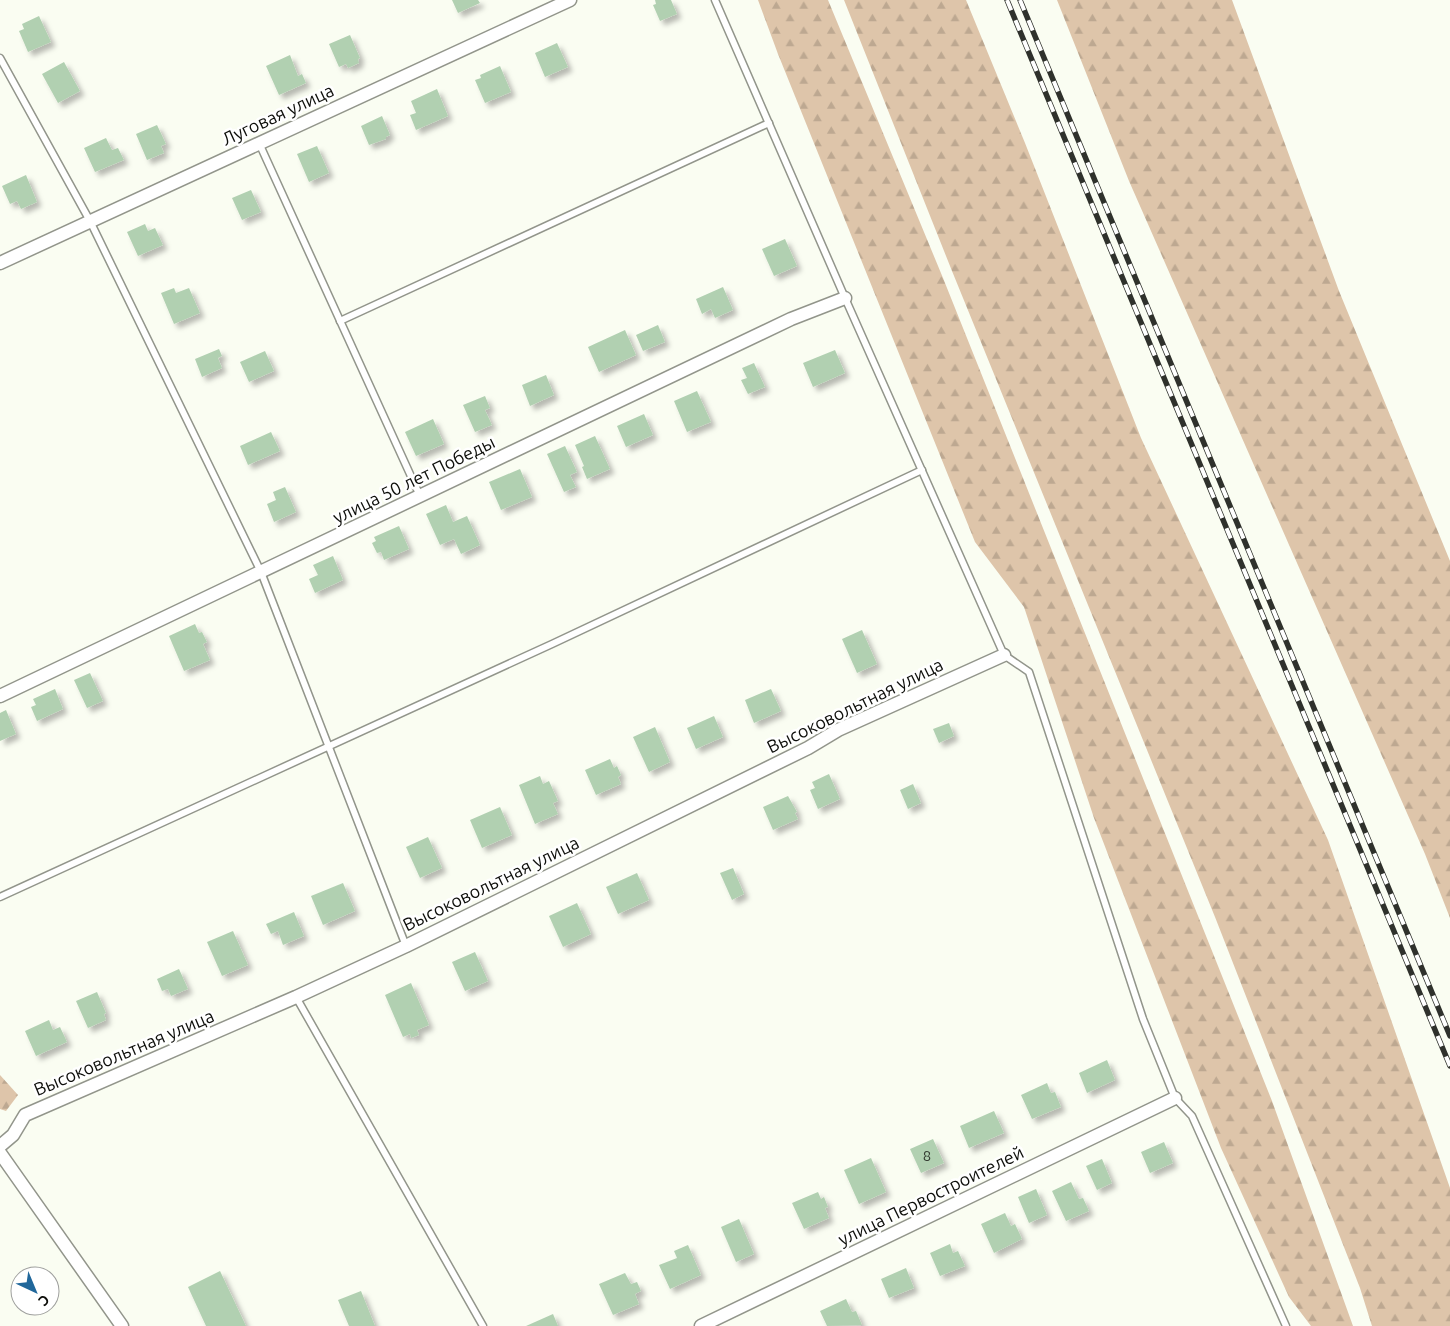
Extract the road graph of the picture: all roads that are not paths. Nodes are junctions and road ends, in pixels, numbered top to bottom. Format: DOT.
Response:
graph roads {
  1 [pos="570,0"];
  2 [pos="715,0"];
  3 [pos="0,58"];
  4 [pos="769,123"];
  5 [pos="259,143"];
  6 [pos="90,221"];
  7 [pos="0,263"];
  8 [pos="845,298"];
  9 [pos="340,321"];
  10 [pos="922,470"];
  11 [pos="420,496"];
  12 [pos="261,572"];
  13 [pos="1004,655"];
  14 [pos="0,696"];
  15 [pos="328,746"];
  16 [pos="0,897"];
  17 [pos="406,946"];
  18 [pos="296,997"];
  19 [pos="1175,1098"];
  20 [pos="0,1146"];
  21 [pos="0,1152"];
  22 [pos="122,1326"];
  23 [pos="483,1326"];
  24 [pos="701,1326"];
  25 [pos="1286,1326"];
  1 -- 5 [label="street, Луговая улица"];
  2 -- 4 [label="lane"];
  3 -- 6 [label="lane"];
  4 -- 8 [label="lane"];
  4 -- 9 [label="lane"];
  5 -- 6 [label="street, Луговая улица"];
  5 -- 9 [label="lane"];
  6 -- 7 [label="street, Луговая улица"];
  6 -- 12 [label="lane"];
  8 -- 10 [label="lane"];
  8 -- 11 [label="street, улица 50 лет Победы"];
  9 -- 11 [label="lane"];
  10 -- 13 [label="lane"];
  10 -- 15 [label="lane"];
  11 -- 12 [label="street, улица 50 лет Победы"];
  12 -- 14 [label="street, улица 50 лет Победы"];
  12 -- 15 [label="lane"];
  13 -- 17 [label="street, Высоковольтная улица"];
  13 -- 19 [label="lane"];
  15 -- 16 [label="lane"];
  15 -- 17 [label="lane"];
  17 -- 18 [label="street, Высоковольтная улица"];
  18 -- 20 [label="street, Высоковольтная улица"];
  18 -- 23 [label="lane"];
  19 -- 24 [label="street, улица Первостроителей"];
  19 -- 25 [label="lane"];
  21 -- 22 [label="street"];
}
